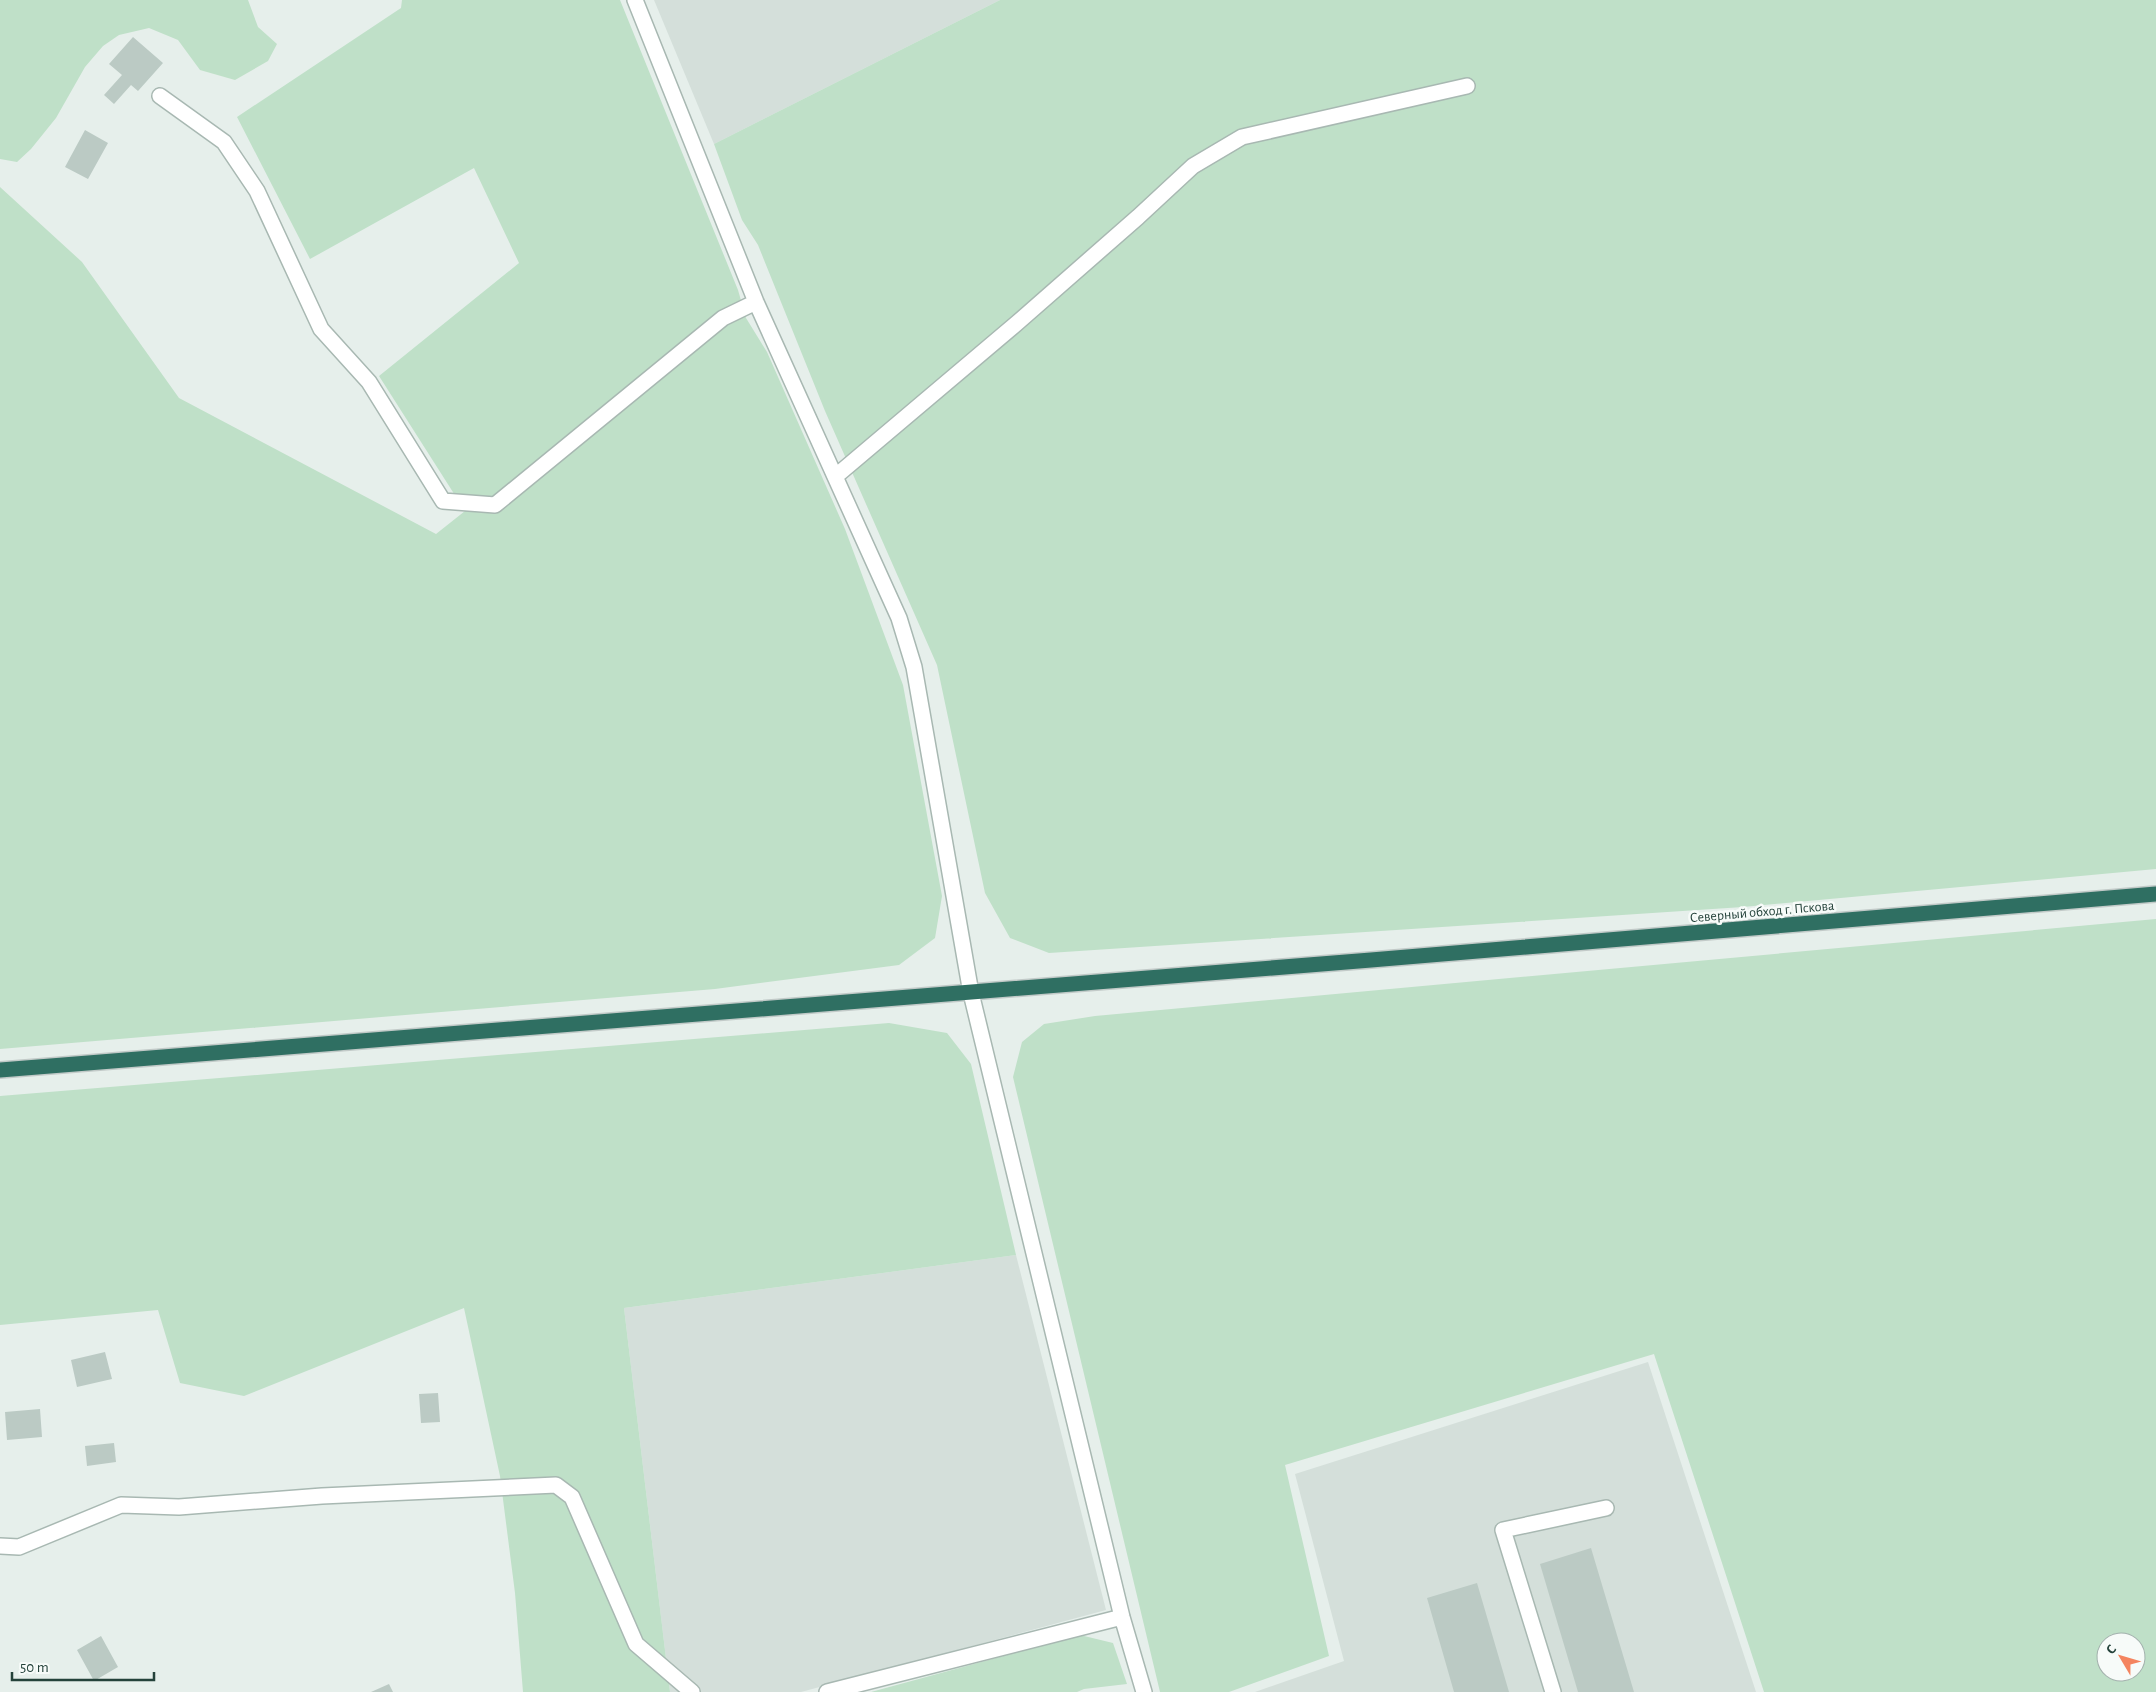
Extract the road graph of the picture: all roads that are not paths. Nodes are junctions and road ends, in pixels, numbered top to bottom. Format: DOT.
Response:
graph roads {
  1 [pos="635,0"];
  2 [pos="1467,86"];
  3 [pos="160,96"];
  4 [pos="756,302"];
  5 [pos="836,476"];
  6 [pos="2156,894"];
  7 [pos="971,992"];
  8 [pos="0,1070"];
  9 [pos="1606,1508"];
  10 [pos="0,1546"];
  11 [pos="1122,1617"];
  12 [pos="692,1692"];
  13 [pos="827,1692"];
  14 [pos="1144,1692"];
  15 [pos="1553,1692"];
  1 -- 4 [label="street"];
  2 -- 5 [label="street"];
  3 -- 4 [label="street"];
  4 -- 5 [label="street"];
  5 -- 7 [label="street"];
  6 -- 7 [label="highway, Северный обход г. Пскова"];
  7 -- 8 [label="highway, Северный обход г. Пскова"];
  7 -- 11 [label="street"];
  9 -- 15 [label="street"];
  10 -- 12 [label="street"];
  11 -- 13 [label="street"];
  11 -- 14 [label="street"];
}
